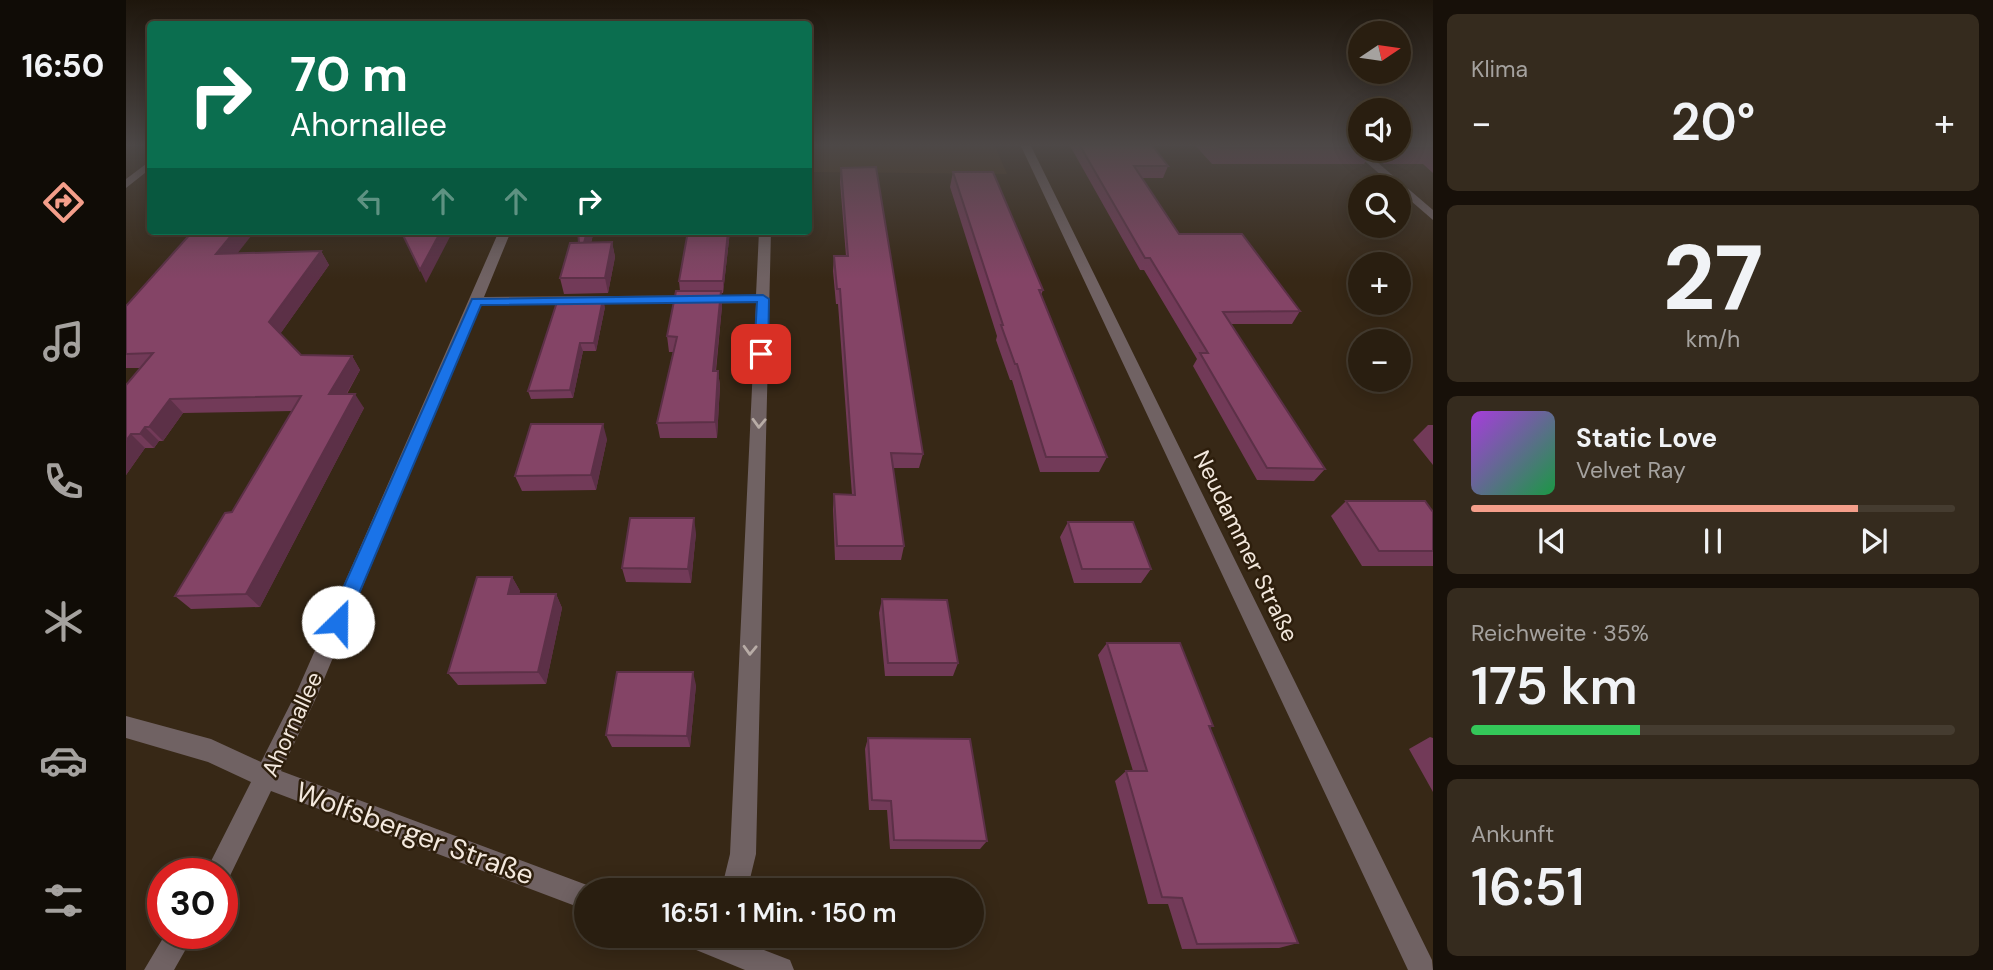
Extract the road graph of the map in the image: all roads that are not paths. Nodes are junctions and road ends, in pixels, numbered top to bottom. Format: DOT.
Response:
graph roads {
  1 [pos="1047,189"];
  2 [pos="1402,189"];
  3 [pos="1433,216"];
  4 [pos="503,235"];
  5 [pos="765,235"];
  6 [pos="763,299"];
  7 [pos="476,301"];
  8 [pos="126,727"];
  9 [pos="268,778"];
  10 [pos="226,858"];
  11 [pos="737,878"];
  12 [pos="574,893"];
  13 [pos="735,948"];
  14 [pos="172,949"];
  15 [pos="158,970"];
  16 [pos="780,970"];
  17 [pos="1422,970"];
  1 -- 17 [label="street, Neudammer Straße"];
  2 -- 3 [label="street"];
  4 -- 7 [label="street, Ahornallee"];
  5 -- 6 [label="street"];
  6 -- 7 [label="street"];
  6 -- 11 [label="street, one-way"];
  7 -- 9 [label="street, Ahornallee"];
  8 -- 9 [label="street, Wolfsberger Straße"];
  9 -- 10 [label="street, Ahornallee"];
  9 -- 12 [label="street, Wolfsberger Straße"];
  13 -- 16 [label="street"];
  14 -- 15 [label="street"];
}
